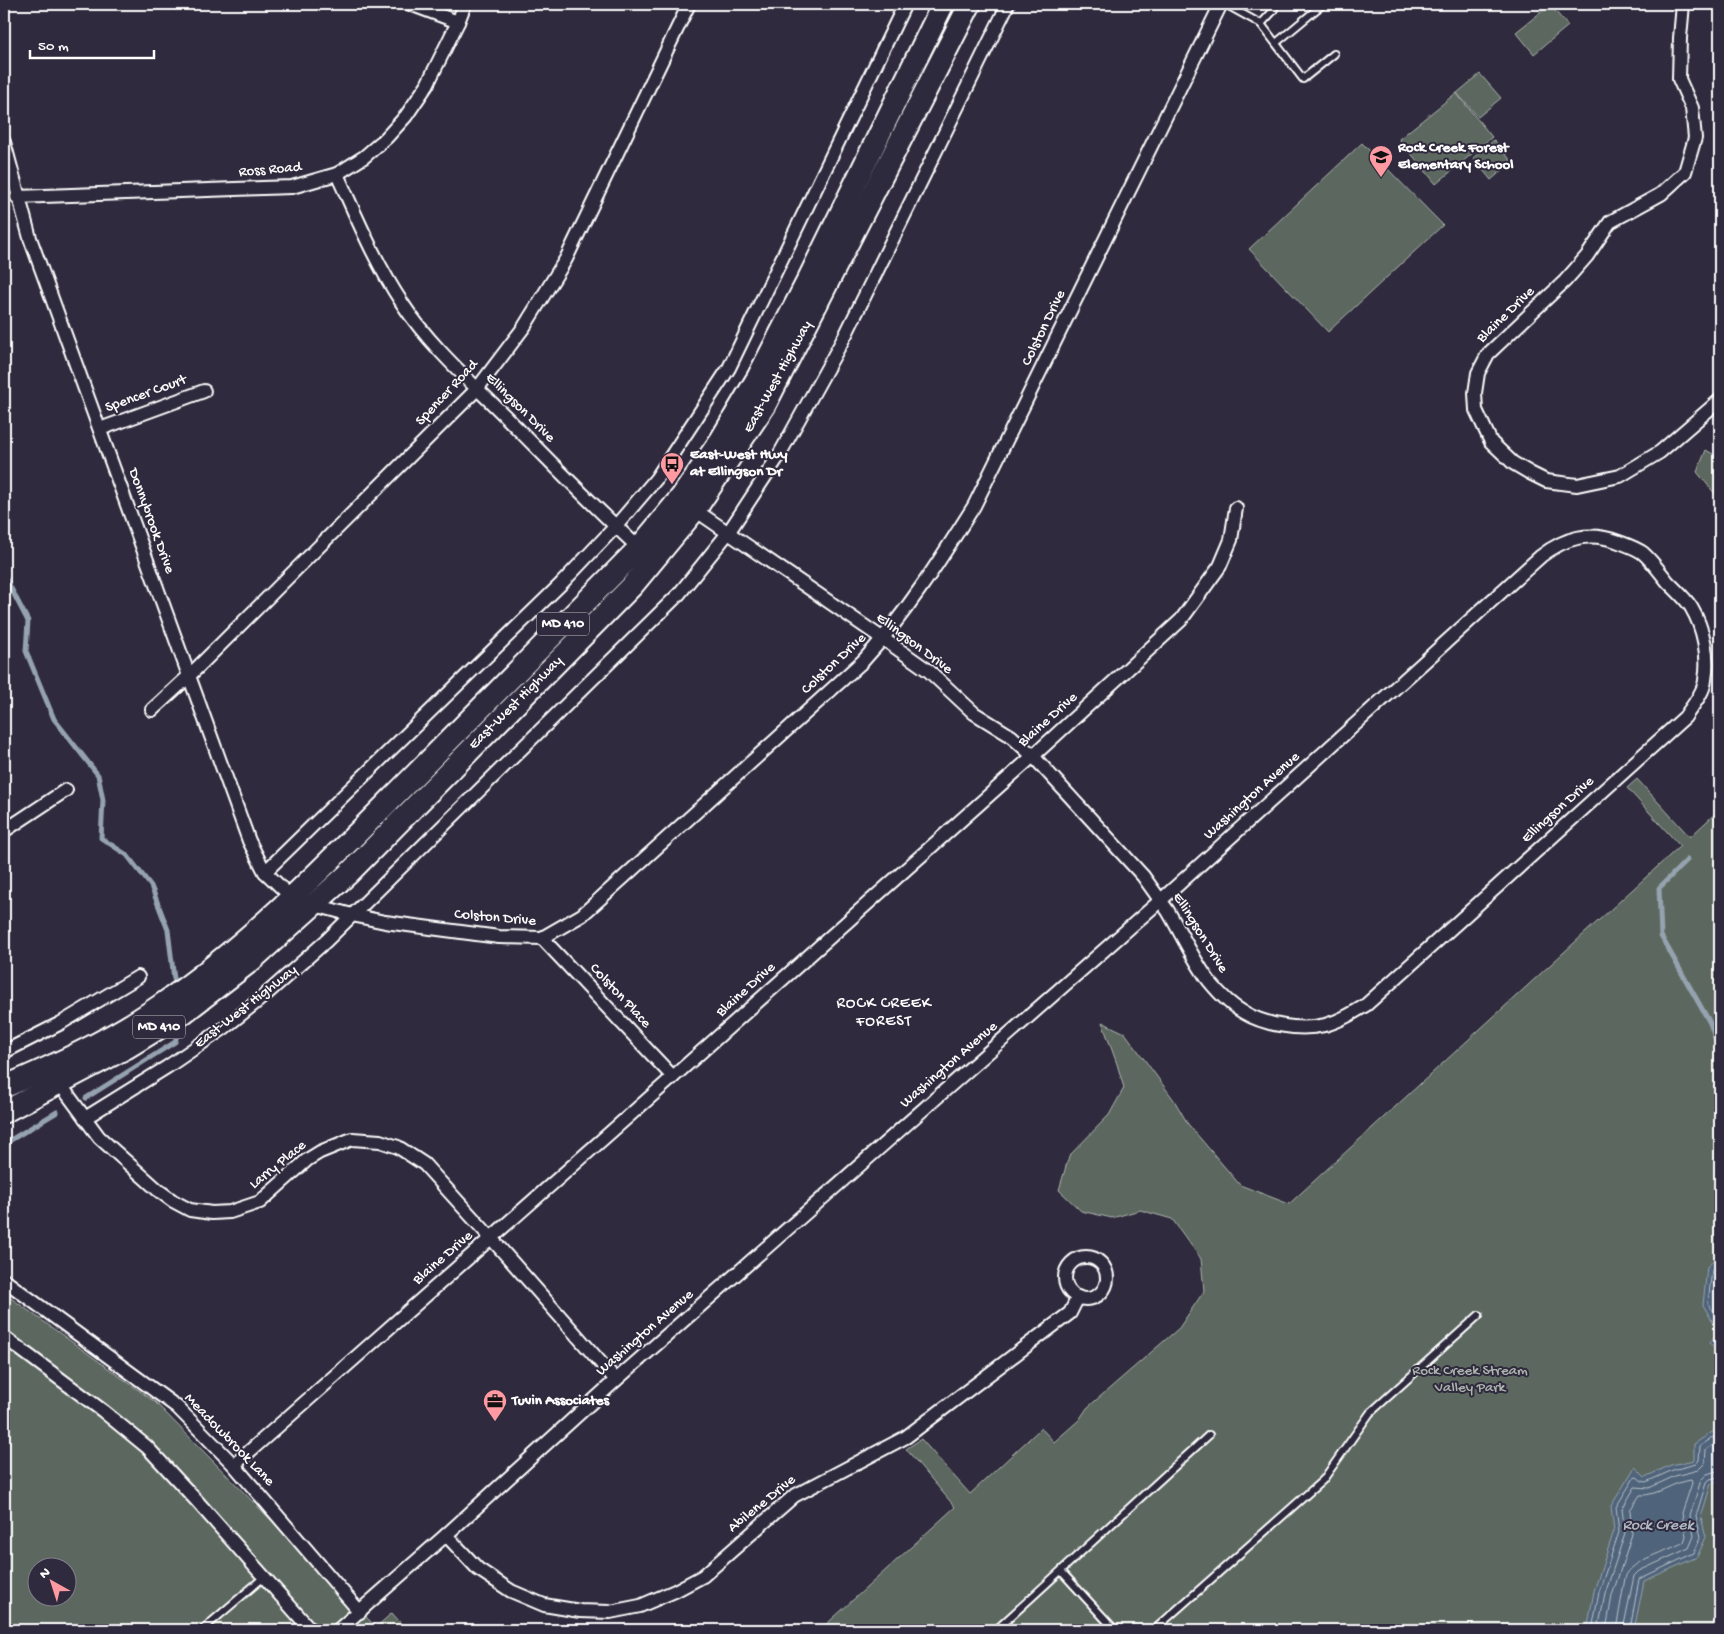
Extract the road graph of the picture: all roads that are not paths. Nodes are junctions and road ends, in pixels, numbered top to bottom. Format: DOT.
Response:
graph roads {
  1 [pos="410,4"];
  2 [pos="465,4"];
  3 [pos="689,4"];
  4 [pos="905,4"];
  5 [pos="942,4"];
  6 [pos="970,4"];
  7 [pos="1008,4"];
  8 [pos="1223,4"];
  9 [pos="1276,4"];
  10 [pos="1323,4"];
  11 [pos="1683,4"];
  12 [pos="458,22"];
  13 [pos="1261,24"];
  14 [pos="1276,42"];
  15 [pos="1334,54"];
  16 [pos="4,142"];
  17 [pos="337,174"];
  18 [pos="17,197"];
  19 [pos="477,389"];
  20 [pos="204,390"];
  21 [pos="1720,400"];
  22 [pos="100,429"];
  23 [pos="1236,508"];
  24 [pos="695,510"];
  25 [pos="616,526"];
  26 [pos="728,533"];
  27 [pos="1588,536"];
  28 [pos="639,548"];
  29 [pos="884,639"];
  30 [pos="189,676"];
  31 [pos="152,710"];
  32 [pos="1033,756"];
  33 [pos="66,790"];
  34 [pos="4,831"];
  35 [pos="266,872"];
  36 [pos="294,896"];
  37 [pos="1161,900"];
  38 [pos="315,905"];
  39 [pos="352,915"];
  40 [pos="542,938"];
  41 [pos="138,977"];
  42 [pos="4,1052"];
  43 [pos="673,1077"];
  44 [pos="60,1084"];
  45 [pos="4,1087"];
  46 [pos="4,1112"];
  47 [pos="85,1118"];
  48 [pos="491,1238"];
  49 [pos="4,1280"];
  50 [pos="1078,1298"];
  51 [pos="1479,1315"];
  52 [pos="4,1337"];
  53 [pos="616,1380"];
  54 [pos="1209,1434"];
  55 [pos="234,1464"];
  56 [pos="446,1535"];
  57 [pos="1062,1571"];
  58 [pos="264,1577"];
  59 [pos="360,1612"];
  60 [pos="202,1630"];
  61 [pos="311,1630"];
  62 [pos="338,1630"];
  63 [pos="996,1630"];
  64 [pos="1116,1630"];
  65 [pos="1154,1630"];
  1 -- 12 [label="street"];
  2 -- 12 [label="street, Ross Road"];
  3 -- 19 [label="street, Spencer Road"];
  4 -- 25 [label="street"];
  5 -- 28 [label="main road, East-West Highway / MD 410"];
  6 -- 24 [label="main road, East-West Highway / MD 410"];
  7 -- 26 [label="street, East-West Highway"];
  8 -- 13 [label="lane"];
  8 -- 29 [label="street, Colston Drive"];
  9 -- 13 [label="lane"];
  10 -- 14 [label="lane"];
  11 -- 21 [label="street, Blaine Drive"];
  12 -- 17 [label="street, Ross Road"];
  13 -- 14 [label="lane"];
  14 -- 15 [label="lane"];
  16 -- 18 [label="street, Donnybrook Drive"];
  17 -- 18 [label="street, Ross Road"];
  17 -- 19 [label="street, Ellingson Drive"];
  18 -- 22 [label="street, Donnybrook Drive"];
  19 -- 25 [label="street, Ellingson Drive"];
  19 -- 30 [label="street, Spencer Road"];
  20 -- 22 [label="street, Spencer Court"];
  22 -- 30 [label="street, Donnybrook Drive"];
  23 -- 32 [label="street, Blaine Drive"];
  24 -- 26 [label="street, Ellingson Drive"];
  24 -- 38 [label="main road, East-West Highway / MD 410"];
  25 -- 28 [label="street, Ellingson Drive"];
  25 -- 35 [label="street"];
  26 -- 29 [label="street, Ellingson Drive"];
  26 -- 39 [label="street, East-West Highway"];
  27 -- 37 [label="street, Washington Avenue"];
  27 -- 37 [label="street, Ellingson Drive"];
  28 -- 36 [label="main road, East-West Highway / MD 410"];
  29 -- 32 [label="street, Ellingson Drive"];
  29 -- 40 [label="street, Colston Drive"];
  30 -- 31 [label="street, Spencer Road"];
  30 -- 35 [label="street, Donnybrook Drive"];
  32 -- 37 [label="street, Ellingson Drive"];
  32 -- 43 [label="street, Blaine Drive"];
  33 -- 34 [label="street"];
  35 -- 36 [label="street, Donnybrook Drive"];
  36 -- 38 [label="street, Colston Drive"];
  36 -- 45 [label="main road, East-West Highway / MD 410"];
  37 -- 53 [label="street, Washington Avenue"];
  38 -- 39 [label="street, Colston Drive"];
  38 -- 44 [label="main road, East-West Highway / MD 410"];
  39 -- 40 [label="street, Colston Drive"];
  39 -- 47 [label="street, East-West Highway"];
  40 -- 43 [label="street, Colston Place"];
  41 -- 42 [label="street"];
  43 -- 48 [label="street, Blaine Drive"];
  44 -- 46 [label="main road, East-West Highway / MD 410"];
  44 -- 47 [label="street, Larry Place"];
  47 -- 48 [label="street, Larry Place"];
  48 -- 53 [label="street, Larry Place"];
  48 -- 55 [label="street, Blaine Drive"];
  49 -- 55 [label="street, Meadowbrook Lane"];
  50 -- 56 [label="street, Abilene Drive"];
  51 -- 65 [label="lane"];
  52 -- 58 [label="street"];
  53 -- 56 [label="street, Washington Avenue"];
  54 -- 57 [label="lane"];
  55 -- 59 [label="street, Meadowbrook Lane"];
  56 -- 59 [label="street, Washington Avenue"];
  57 -- 63 [label="lane"];
  57 -- 64 [label="lane"];
  58 -- 60 [label="lane"];
  58 -- 61 [label="street"];
  59 -- 62 [label="street, Washington Avenue"];
}
